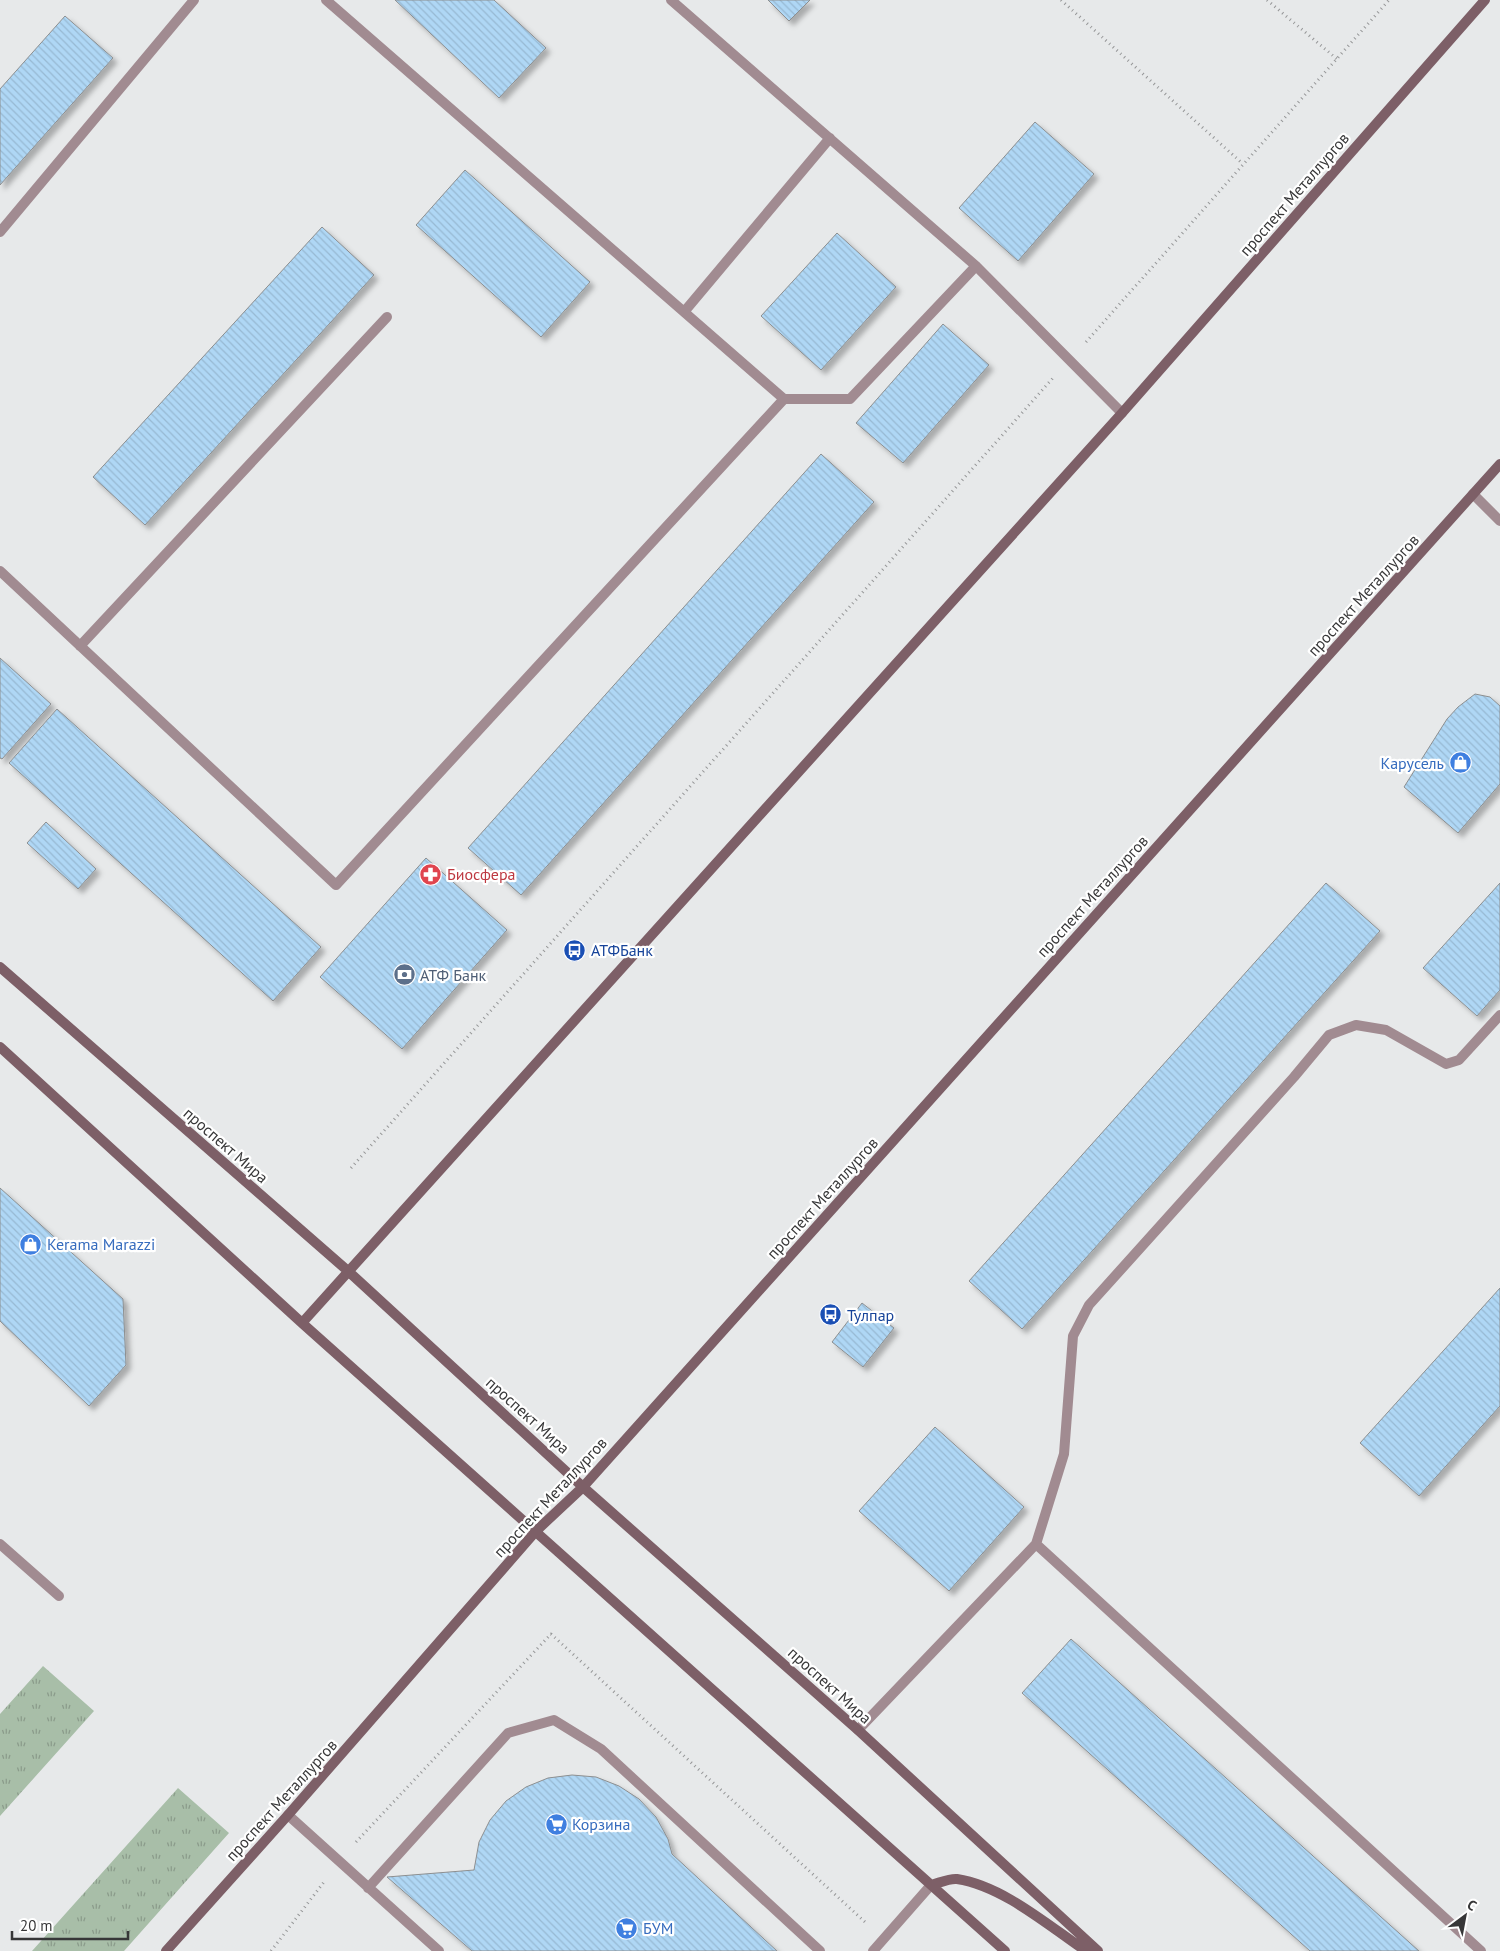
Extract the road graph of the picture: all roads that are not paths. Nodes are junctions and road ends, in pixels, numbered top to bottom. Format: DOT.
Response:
graph roads {
  1 [pos="194,0"];
  2 [pos="326,0"];
  3 [pos="671,0"];
  4 [pos="1485,0"];
  5 [pos="830,138"];
  6 [pos="0,232"];
  7 [pos="976,266"];
  8 [pos="684,312"];
  9 [pos="387,316"];
  10 [pos="784,399"];
  11 [pos="1122,413"];
  12 [pos="1500,464"];
  13 [pos="1473,494"];
  14 [pos="1500,521"];
  15 [pos="0,570"];
  16 [pos="80,646"];
  17 [pos="0,967"];
  18 [pos="1500,1015"];
  19 [pos="0,1047"];
  20 [pos="348,1271"];
  21 [pos="302,1323"];
  22 [pos="583,1486"];
  23 [pos="536,1531"];
  24 [pos="0,1544"];
  25 [pos="1036,1544"];
  26 [pos="59,1596"];
  27 [pos="858,1730"];
  28 [pos="288,1815"];
  29 [pos="931,1885"];
  30 [pos="368,1888"];
  31 [pos="166,1951"];
  32 [pos="439,1951"];
  33 [pos="820,1951"];
  34 [pos="872,1951"];
  35 [pos="1006,1951"];
  36 [pos="1086,1951"];
  37 [pos="1098,1951"];
  38 [pos="1481,1951"];
  1 -- 6 [label="street"];
  2 -- 8 [label="street"];
  3 -- 5 [label="street"];
  4 -- 11 [label="main road, проспект Металлургов"];
  5 -- 7 [label="street"];
  5 -- 8 [label="street"];
  7 -- 10 [label="street"];
  7 -- 11 [label="street"];
  8 -- 10 [label="street"];
  9 -- 16 [label="street"];
  10 -- 16 [label="street"];
  11 -- 20 [label="main road, проспект Металлургов"];
  12 -- 13 [label="main road, проспект Металлургов"];
  13 -- 14 [label="street"];
  13 -- 22 [label="main road, проспект Металлургов"];
  15 -- 16 [label="street"];
  17 -- 20 [label="main road, проспект Мира"];
  18 -- 25 [label="street"];
  19 -- 21 [label="main road"];
  20 -- 21 [label="main road, проспект Металлургов"];
  20 -- 22 [label="main road, проспект Мира"];
  21 -- 23 [label="main road"];
  22 -- 23 [label="main road, проспект Металлургов"];
  22 -- 27 [label="main road, проспект Мира"];
  23 -- 28 [label="main road, проспект Металлургов"];
  23 -- 29 [label="main road"];
  24 -- 26 [label="street"];
  25 -- 27 [label="street"];
  25 -- 38 [label="street"];
  27 -- 37 [label="main road, проспект Мира"];
  28 -- 30 [label="street"];
  28 -- 31 [label="main road, проспект Металлургов"];
  29 -- 34 [label="street"];
  29 -- 35 [label="main road"];
  29 -- 36 [label="main road"];
  30 -- 32 [label="street"];
  30 -- 33 [label="street"];
}
